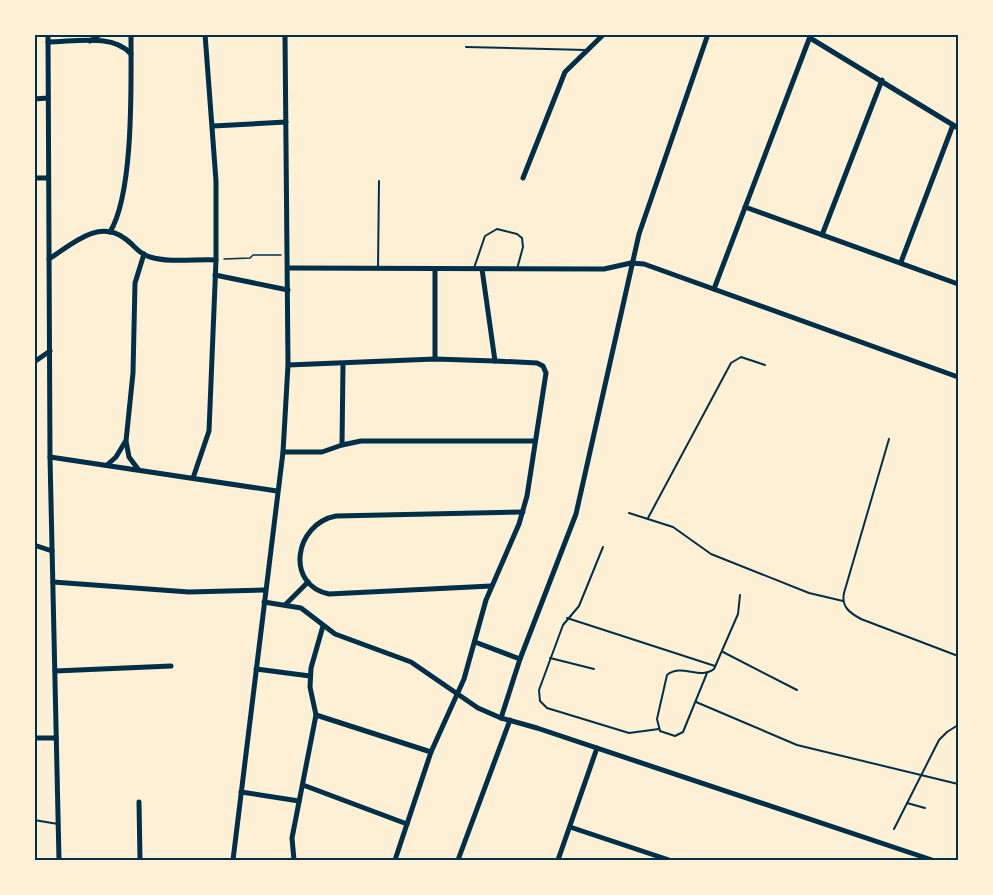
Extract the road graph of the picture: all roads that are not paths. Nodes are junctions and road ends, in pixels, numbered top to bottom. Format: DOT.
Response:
graph roads {
  1 [pos="48,34"];
  2 [pos="101,34"];
  3 [pos="131,34"];
  4 [pos="205,34"];
  5 [pos="285,34"];
  6 [pos="604,34"];
  7 [pos="708,34"];
  8 [pos="810,36"];
  9 [pos="48,42"];
  10 [pos="89,42"];
  11 [pos="466,47"];
  12 [pos="588,50"];
  13 [pos="131,54"];
  14 [pos="882,80"];
  15 [pos="48,98"];
  16 [pos="34,99"];
  17 [pos="286,122"];
  18 [pos="213,126"];
  19 [pos="956,126"];
  20 [pos="34,178"];
  21 [pos="48,178"];
  22 [pos="522,178"];
  23 [pos="379,181"];
  24 [pos="745,207"];
  25 [pos="110,232"];
  26 [pos="822,235"];
  27 [pos="144,254"];
  28 [pos="49,259"];
  29 [pos="216,260"];
  30 [pos="901,262"];
  31 [pos="631,263"];
  32 [pos="288,268"];
  33 [pos="474,268"];
  34 [pos="378,269"];
  35 [pos="435,269"];
  36 [pos="482,269"];
  37 [pos="517,269"];
  38 [pos="215,275"];
  39 [pos="958,284"];
  40 [pos="714,289"];
  41 [pos="288,290"];
  42 [pos="50,351"];
  43 [pos="435,359"];
  44 [pos="495,361"];
  45 [pos="34,362"];
  46 [pos="343,364"];
  47 [pos="288,365"];
  48 [pos="765,365"];
  49 [pos="958,377"];
  50 [pos="889,439"];
  51 [pos="126,441"];
  52 [pos="536,441"];
  53 [pos="342,445"];
  54 [pos="283,452"];
  55 [pos="50,457"];
  56 [pos="106,466"];
  57 [pos="140,471"];
  58 [pos="193,478"];
  59 [pos="277,491"];
  60 [pos="523,512"];
  61 [pos="629,513"];
  62 [pos="648,518"];
  63 [pos="34,545"];
  64 [pos="603,547"];
  65 [pos="52,550"];
  66 [pos="53,582"];
  67 [pos="308,582"];
  68 [pos="491,586"];
  69 [pos="265,590"];
  70 [pos="740,595"];
  71 [pos="843,601"];
  72 [pos="264,602"];
  73 [pos="286,604"];
  74 [pos="566,618"];
  75 [pos="323,626"];
  76 [pos="475,642"];
  77 [pos="723,652"];
  78 [pos="958,656"];
  79 [pos="520,658"];
  80 [pos="550,658"];
  81 [pos="171,666"];
  82 [pos="715,666"];
  83 [pos="256,669"];
  84 [pos="594,669"];
  85 [pos="55,671"];
  86 [pos="707,673"];
  87 [pos="310,676"];
  88 [pos="797,690"];
  89 [pos="458,695"];
  90 [pos="696,702"];
  91 [pos="316,715"];
  92 [pos="501,718"];
  93 [pos="510,720"];
  94 [pos="958,725"];
  95 [pos="659,729"];
  96 [pos="34,738"];
  97 [pos="56,738"];
  98 [pos="597,748"];
  99 [pos="431,752"];
  100 [pos="922,775"];
  101 [pos="958,784"];
  102 [pos="303,785"];
  103 [pos="241,792"];
  104 [pos="299,801"];
  105 [pos="139,802"];
  106 [pos="907,803"];
  107 [pos="925,808"];
  108 [pos="34,820"];
  109 [pos="58,824"];
  110 [pos="407,824"];
  111 [pos="570,827"];
  112 [pos="894,829"];
  113 [pos="648,853"];
  114 [pos="59,861"];
  115 [pos="140,861"];
  116 [pos="233,861"];
  117 [pos="294,861"];
  118 [pos="395,861"];
  119 [pos="458,861"];
  120 [pos="558,861"];
  121 [pos="645,861"];
  122 [pos="669,861"];
  123 [pos="932,861"];
  1 -- 9 [label="street"];
  2 -- 10 [label="street"];
  3 -- 13 [label="street"];
  4 -- 18 [label="street"];
  5 -- 17 [label="street"];
  6 -- 12 [label="street"];
  7 -- 31 [label="street"];
  8 -- 14 [label="street"];
  8 -- 24 [label="street"];
  9 -- 10 [label="street"];
  9 -- 15 [label="street"];
  10 -- 13 [label="street"];
  11 -- 12 [label="lane"];
  12 -- 22 [label="street"];
  13 -- 25 [label="street"];
  14 -- 19 [label="street"];
  14 -- 26 [label="street"];
  15 -- 16 [label="street"];
  15 -- 21 [label="street"];
  17 -- 18 [label="street"];
  17 -- 32 [label="street"];
  18 -- 29 [label="street"];
  19 -- 30 [label="street"];
  20 -- 21 [label="street"];
  21 -- 28 [label="street"];
  23 -- 34 [label="lane"];
  24 -- 26 [label="street"];
  24 -- 40 [label="street"];
  25 -- 27 [label="street"];
  25 -- 28 [label="street"];
  26 -- 30 [label="street"];
  27 -- 29 [label="street"];
  27 -- 51 [label="street"];
  28 -- 42 [label="street"];
  29 -- 38 [label="street"];
  30 -- 39 [label="street"];
  31 -- 37 [label="street"];
  31 -- 40 [label="street"];
  31 -- 79 [label="street"];
  32 -- 34 [label="street"];
  32 -- 41 [label="street"];
  33 -- 35 [label="street"];
  33 -- 36 [label="street"];
  33 -- 37 [label="lane"];
  34 -- 35 [label="street"];
  35 -- 43 [label="street"];
  36 -- 37 [label="street"];
  36 -- 44 [label="street"];
  38 -- 41 [label="street"];
  38 -- 58 [label="street"];
  40 -- 49 [label="street"];
  41 -- 47 [label="street"];
  42 -- 45 [label="street"];
  42 -- 55 [label="street"];
  43 -- 44 [label="street"];
  43 -- 46 [label="street"];
  44 -- 52 [label="street"];
  46 -- 47 [label="street"];
  46 -- 53 [label="street"];
  47 -- 54 [label="street"];
  48 -- 62 [label="lane"];
  50 -- 71 [label="lane"];
  51 -- 56 [label="street"];
  51 -- 57 [label="street"];
  52 -- 53 [label="street"];
  52 -- 60 [label="street"];
  53 -- 54 [label="street"];
  54 -- 59 [label="street"];
  55 -- 56 [label="street"];
  55 -- 65 [label="street"];
  56 -- 57 [label="street"];
  57 -- 58 [label="street"];
  58 -- 59 [label="street"];
  59 -- 69 [label="street"];
  60 -- 67 [label="street"];
  60 -- 68 [label="street"];
  61 -- 62 [label="lane"];
  62 -- 71 [label="lane"];
  63 -- 65 [label="street"];
  64 -- 74 [label="lane"];
  65 -- 66 [label="street"];
  66 -- 69 [label="street"];
  66 -- 85 [label="street"];
  67 -- 68 [label="street"];
  67 -- 73 [label="street"];
  68 -- 76 [label="street"];
  69 -- 72 [label="street"];
  70 -- 77 [label="lane"];
  71 -- 78 [label="lane"];
  72 -- 73 [label="street"];
  72 -- 83 [label="street"];
  73 -- 75 [label="street"];
  74 -- 80 [label="lane"];
  74 -- 82 [label="lane"];
  75 -- 87 [label="street"];
  75 -- 89 [label="street"];
  76 -- 79 [label="street"];
  76 -- 89 [label="street"];
  77 -- 82 [label="lane"];
  77 -- 88 [label="lane"];
  79 -- 92 [label="street"];
  80 -- 84 [label="lane"];
  80 -- 95 [label="lane"];
  81 -- 85 [label="street"];
  82 -- 86 [label="lane"];
  83 -- 87 [label="street"];
  83 -- 103 [label="street"];
  85 -- 97 [label="street"];
  86 -- 90 [label="lane"];
  86 -- 95 [label="lane"];
  87 -- 91 [label="street"];
  89 -- 92 [label="street"];
  89 -- 99 [label="street"];
  90 -- 95 [label="lane"];
  90 -- 100 [label="lane"];
  91 -- 99 [label="street"];
  91 -- 102 [label="street"];
  92 -- 93 [label="street"];
  93 -- 98 [label="street"];
  93 -- 119 [label="street"];
  94 -- 100 [label="lane"];
  96 -- 97 [label="street"];
  97 -- 109 [label="street"];
  98 -- 111 [label="street"];
  98 -- 123 [label="street"];
  99 -- 110 [label="street"];
  100 -- 101 [label="lane"];
  100 -- 106 [label="lane"];
  102 -- 104 [label="street"];
  102 -- 110 [label="street"];
  103 -- 104 [label="street"];
  103 -- 116 [label="street"];
  104 -- 117 [label="street"];
  105 -- 115 [label="street"];
  106 -- 107 [label="lane"];
  106 -- 112 [label="lane"];
  108 -- 109 [label="lane"];
  109 -- 114 [label="street"];
  110 -- 118 [label="street"];
  111 -- 113 [label="street"];
  111 -- 120 [label="street"];
  113 -- 121 [label="street"];
  113 -- 122 [label="street"];
}
